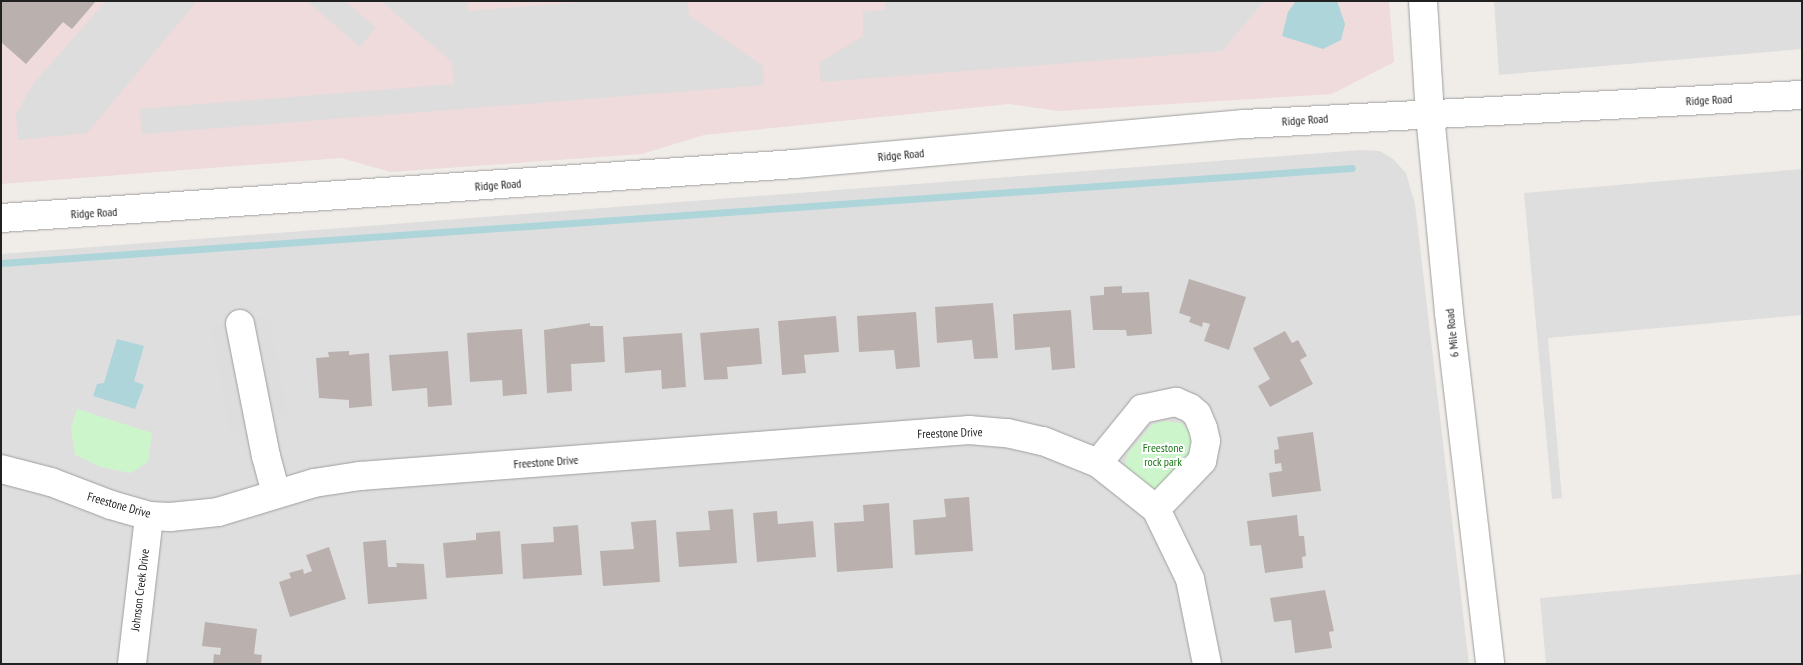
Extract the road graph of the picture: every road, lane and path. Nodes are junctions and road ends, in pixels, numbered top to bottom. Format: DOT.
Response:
graph roads {
  1 [pos="1423,1"];
  2 [pos="1802,95"];
  3 [pos="1430,115"];
  4 [pos="1,218"];
  5 [pos="240,324"];
  6 [pos="1098,463"];
  7 [pos="1,469"];
  8 [pos="276,494"];
  9 [pos="1156,509"];
  10 [pos="149,516"];
  11 [pos="132,664"];
  12 [pos="1207,664"];
  13 [pos="1490,664"];
  1 -- 3 [label="street, 6 Mile Road"];
  2 -- 3 [label="street, Ridge Road"];
  3 -- 4 [label="street, Ridge Road"];
  3 -- 13 [label="street, 6 Mile Road"];
  5 -- 8 [label="street"];
  6 -- 8 [label="street, Freestone Drive"];
  6 -- 9 [label="street, Freestone Drive"];
  6 -- 9 [label="street"];
  7 -- 10 [label="street, Freestone Drive"];
  8 -- 10 [label="street, Freestone Drive"];
  9 -- 12 [label="street, Freestone Drive"];
  10 -- 11 [label="street, Johnson Creek Drive"];
}
